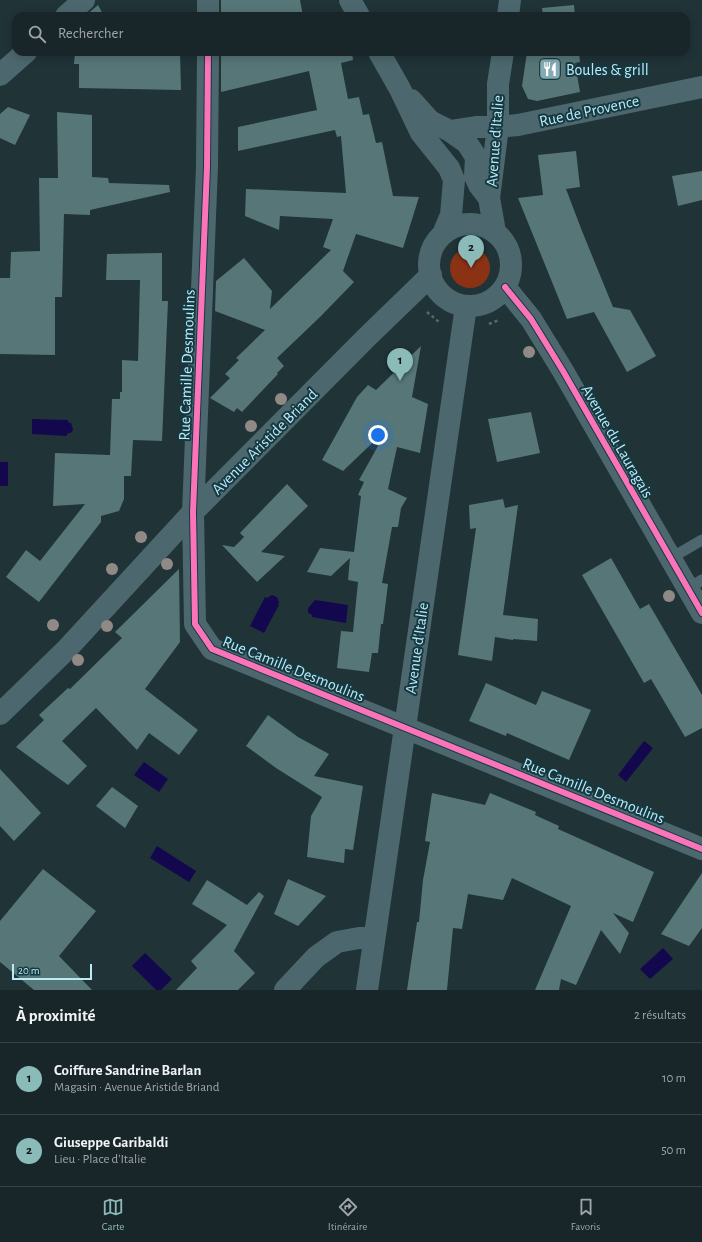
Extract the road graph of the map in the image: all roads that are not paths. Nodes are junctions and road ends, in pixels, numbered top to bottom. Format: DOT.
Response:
graph roads {
  1 [pos="84,0"];
  2 [pos="208,0"];
  3 [pos="350,0"];
  4 [pos="510,0"];
  5 [pos="70,12"];
  6 [pos="208,12"];
  7 [pos="357,12"];
  8 [pos="508,12"];
  9 [pos="21,56"];
  10 [pos="208,56"];
  11 [pos="381,56"];
  12 [pos="502,56"];
  13 [pos="0,75"];
  14 [pos="498,84"];
  15 [pos="702,87"];
  16 [pos="400,89"];
  17 [pos="498,127"];
  18 [pos="464,134"];
  19 [pos="454,180"];
  20 [pos="489,198"];
  21 [pos="495,232"];
  22 [pos="443,234"];
  23 [pos="430,275"];
  24 [pos="505,287"];
  25 [pos="466,306"];
  26 [pos="193,512"];
  27 [pos="702,540"];
  28 [pos="671,558"];
  29 [pos="695,584"];
  30 [pos="702,613"];
  31 [pos="0,714"];
  32 [pos="404,727"];
  33 [pos="702,849"];
  34 [pos="374,938"];
  35 [pos="285,990"];
  36 [pos="367,990"];
  1 -- 5 [label="street"];
  2 -- 6 [label="street"];
  3 -- 7 [label="street"];
  4 -- 8 [label="street"];
  9 -- 13 [label="street"];
  10 -- 26 [label="street, Rue Camille Desmoulins"];
  11 -- 16 [label="street"];
  12 -- 14 [label="street, Avenue d'Italie"];
  14 -- 17 [label="street, Avenue d'Italie"];
  14 -- 18 [label="street, Avenue d'Italie"];
  15 -- 17 [label="street, Rue de Provence"];
  16 -- 18 [label="street"];
  16 -- 19 [label="street"];
  17 -- 18 [label="street, Rue de Provence"];
  17 -- 20 [label="street, Avenue d'Italie"];
  18 -- 19 [label="street, Avenue d'Italie"];
  18 -- 20 [label="street, Avenue d'Italie"];
  19 -- 22 [label="street"];
  20 -- 21 [label="street, Avenue d'Italie"];
  21 -- 22 [label="street"];
  21 -- 24 [label="street"];
  22 -- 23 [label="street"];
  23 -- 25 [label="street"];
  23 -- 26 [label="street, Avenue Aristide Briand"];
  24 -- 25 [label="street"];
  24 -- 28 [label="street, Avenue du Lauragais"];
  25 -- 32 [label="street, Avenue d'Italie"];
  26 -- 31 [label="street, Avenue Aristide Briand"];
  26 -- 32 [label="street, Rue Camille Desmoulins"];
  27 -- 28 [label="lane"];
  28 -- 29 [label="street, Avenue du Lauragais"];
  29 -- 30 [label="street, Avenue du Lauragais"];
  32 -- 33 [label="street, Rue Camille Desmoulins"];
  32 -- 34 [label="street, Avenue d'Italie"];
  34 -- 35 [label="street"];
  34 -- 36 [label="street, Avenue d'Italie"];
}
